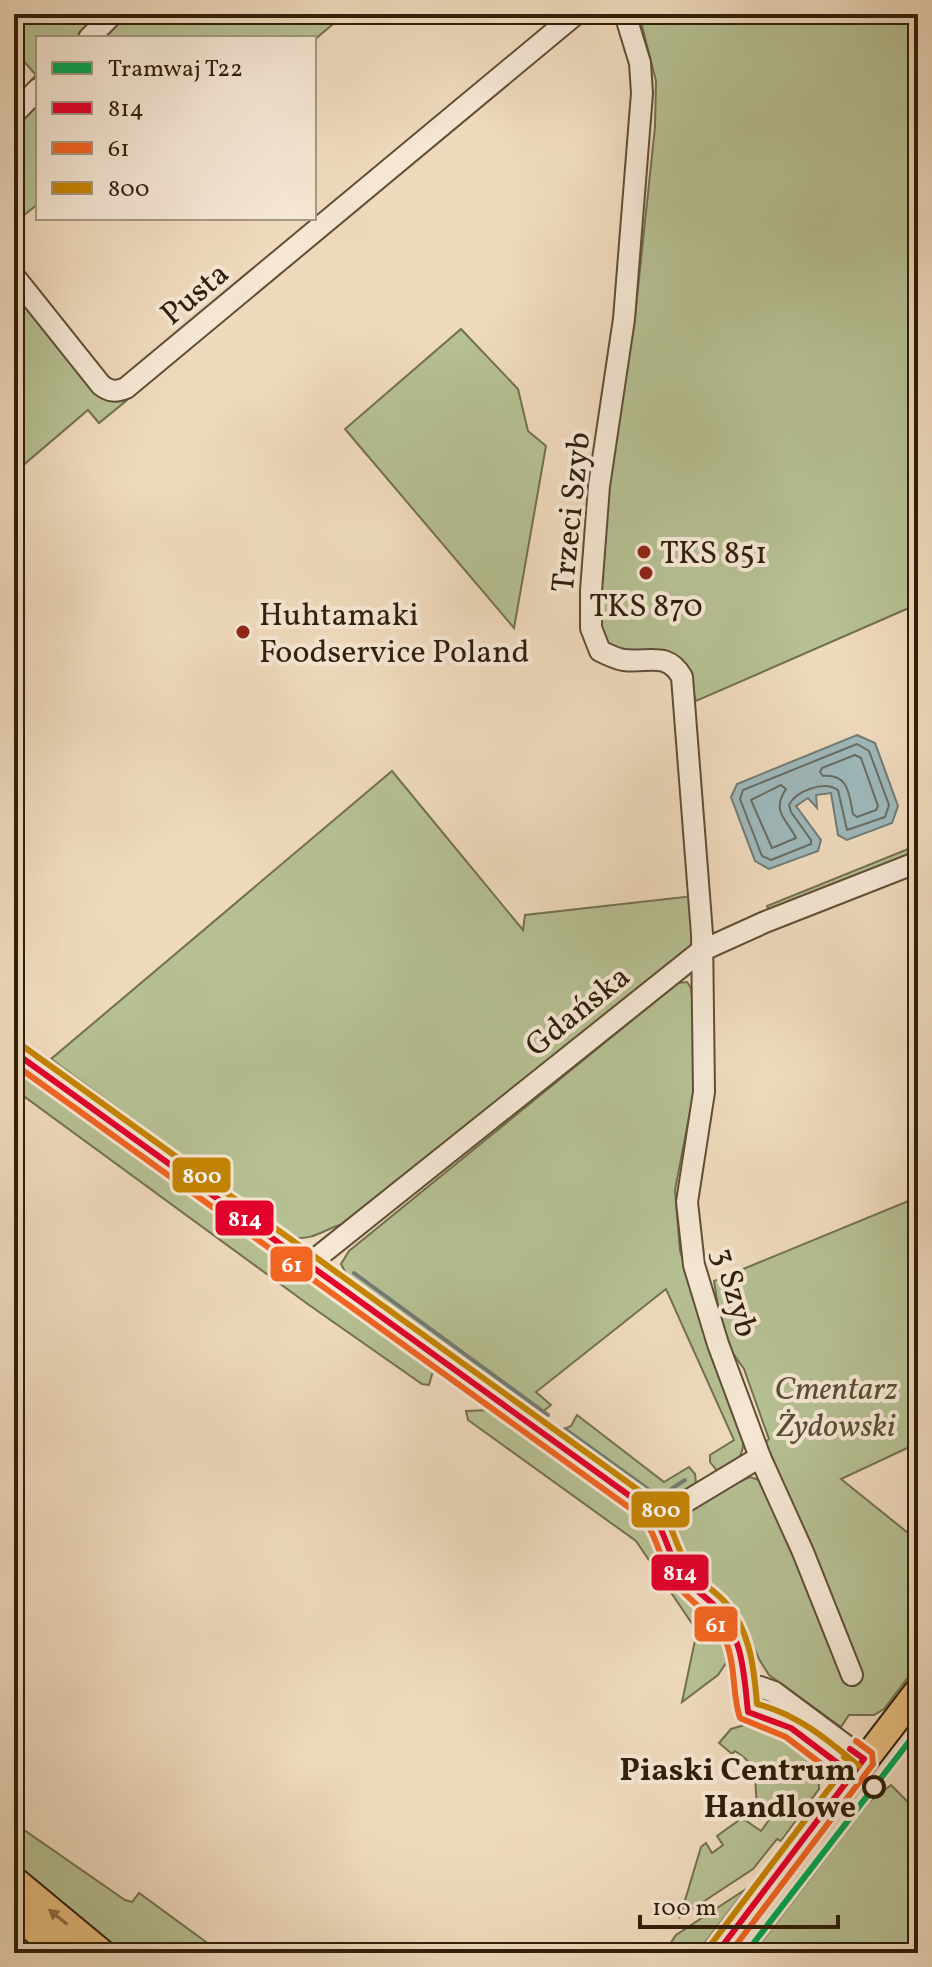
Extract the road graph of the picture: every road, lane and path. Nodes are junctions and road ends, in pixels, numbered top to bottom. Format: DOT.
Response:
graph roads {
  1 [pos="113,14"];
  2 [pos="576,14"];
  3 [pos="625,14"];
  4 [pos="91,36"];
  5 [pos="36,91"];
  6 [pos="14,114"];
  7 [pos="14,276"];
  8 [pos="918,862"];
  9 [pos="701,951"];
  10 [pos="14,1052"];
  11 [pos="309,1264"];
  12 [pos="760,1457"];
  13 [pos="657,1519"];
  14 [pos="852,1675"];
  15 [pos="745,1686"];
  16 [pos="918,1691"];
  17 [pos="858,1767"];
  18 [pos="14,1880"];
  19 [pos="14,1913"];
  20 [pos="63,1953"];
  21 [pos="102,1953"];
  22 [pos="717,1953"];
  1 -- 4 [label="street"];
  2 -- 7 [label="street, Pusta"];
  3 -- 9 [label="street, Trzeci Szyb"];
  5 -- 6 [label="street"];
  8 -- 9 [label="street, Gdańska"];
  9 -- 11 [label="street, Gdańska"];
  9 -- 12 [label="street, 3 Szyb"];
  10 -- 11 [label="street"];
  11 -- 13 [label="street"];
  12 -- 13 [label="street"];
  12 -- 14 [label="street, 3 Szyb"];
  13 -- 15 [label="street"];
  15 -- 17 [label="street"];
  15 -- 17 [label="street"];
  16 -- 17 [label="main road"];
  17 -- 22 [label="main road"];
  21 -- 18 [label="main road, one-way"];
  19 -- 20 [label="main road"];
}
